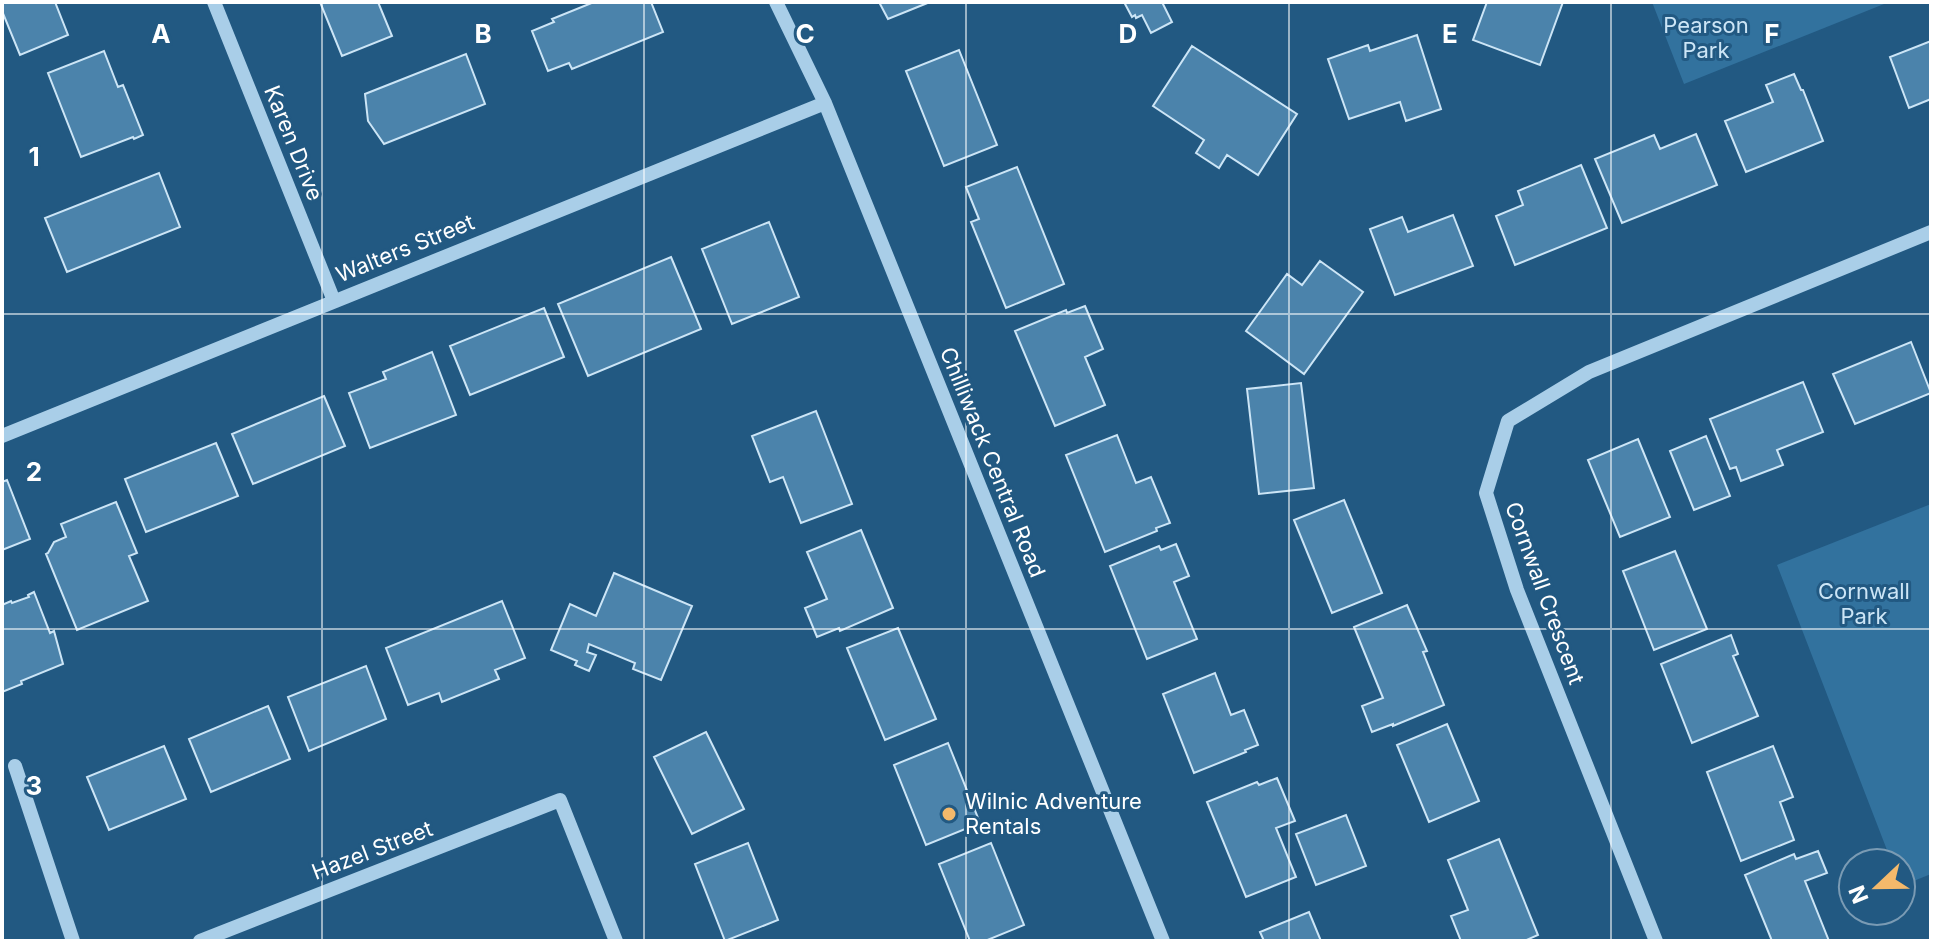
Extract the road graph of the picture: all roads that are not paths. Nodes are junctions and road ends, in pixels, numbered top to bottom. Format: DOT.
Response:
graph roads {
  1 [pos="214,2"];
  2 [pos="776,2"];
  3 [pos="825,103"];
  4 [pos="1931,232"];
  5 [pos="334,301"];
  6 [pos="2,436"];
  7 [pos="15,766"];
  8 [pos="73,941"];
  9 [pos="200,941"];
  10 [pos="616,941"];
  11 [pos="1163,941"];
  12 [pos="1656,941"];
  1 -- 5 [label="street, Karen Drive"];
  2 -- 3 [label="street, Chilliwack Central Road"];
  3 -- 5 [label="street, Walters Street"];
  3 -- 11 [label="street, Chilliwack Central Road"];
  4 -- 12 [label="street, Cornwall Crescent"];
  5 -- 6 [label="street, Walters Street"];
  7 -- 8 [label="street"];
  9 -- 10 [label="street, Hazel Street"];
}
